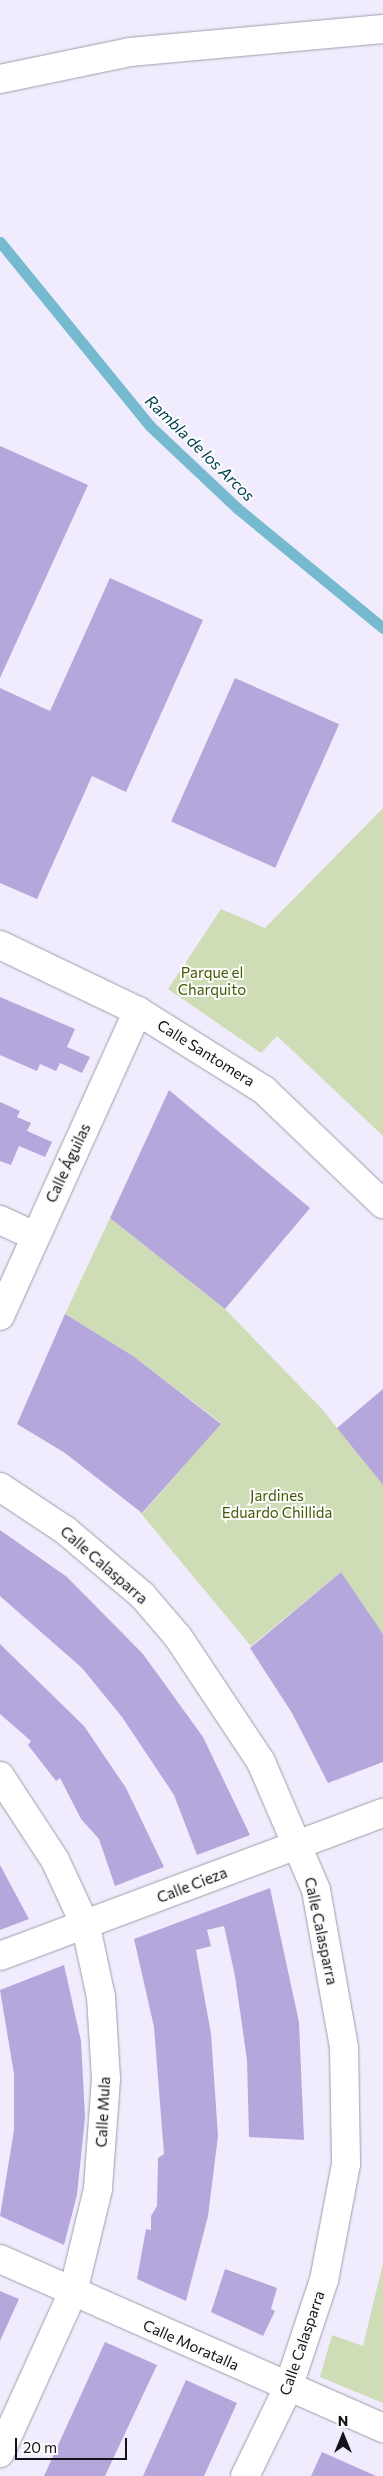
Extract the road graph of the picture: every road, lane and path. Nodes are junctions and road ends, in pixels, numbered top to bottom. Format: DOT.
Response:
graph roads {
  1 [pos="383,30"];
  2 [pos="0,79"];
  3 [pos="0,945"];
  4 [pos="138,1011"];
  5 [pos="383,1204"];
  6 [pos="0,1220"];
  7 [pos="34,1236"];
  8 [pos="0,1316"];
  9 [pos="0,1487"];
  10 [pos="0,1776"];
  11 [pos="383,1813"];
  12 [pos="299,1843"];
  13 [pos="86,1927"];
  14 [pos="0,1956"];
  15 [pos="0,2259"];
  16 [pos="73,2292"];
  17 [pos="288,2388"];
  18 [pos="383,2428"];
  19 [pos="0,2453"];
  20 [pos="245,2476"];
  1 -- 2 [label="street"];
  3 -- 4 [label="street, Calle Santomera"];
  4 -- 5 [label="street, Calle Santomera"];
  4 -- 7 [label="street, Calle Águilas"];
  6 -- 7 [label="street"];
  7 -- 8 [label="street, Calle Águilas"];
  9 -- 12 [label="street, Calle Calasparra"];
  10 -- 13 [label="street, Calle Mula"];
  11 -- 12 [label="street, Calle Cieza"];
  12 -- 13 [label="street, Calle Cieza"];
  12 -- 17 [label="street, Calle Calasparra"];
  13 -- 14 [label="street, Calle Cieza"];
  13 -- 16 [label="street, Calle Mula"];
  15 -- 16 [label="street, Calle Moratalla"];
  16 -- 17 [label="street, Calle Moratalla"];
  16 -- 19 [label="street, Calle Mula"];
  17 -- 18 [label="street, Calle Moratalla"];
  17 -- 20 [label="street, Calle Calasparra"];
}
